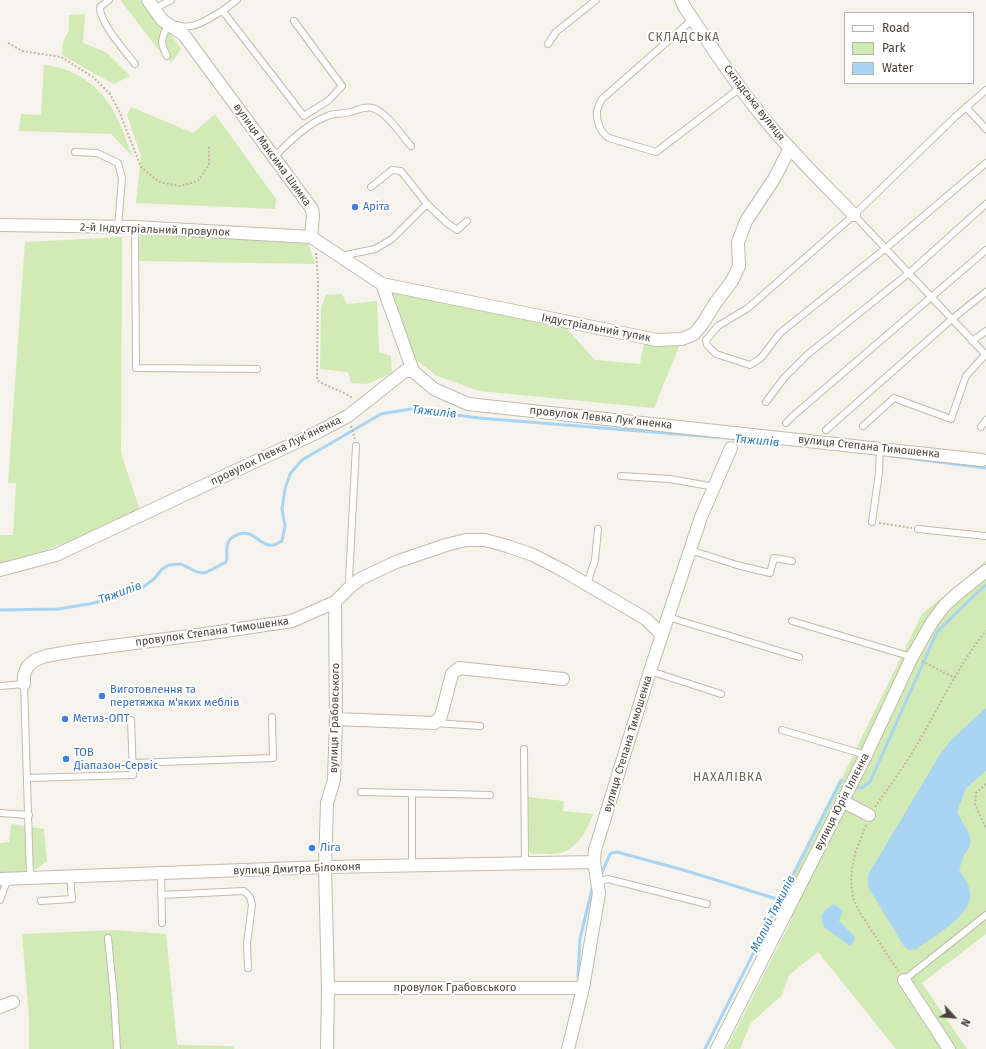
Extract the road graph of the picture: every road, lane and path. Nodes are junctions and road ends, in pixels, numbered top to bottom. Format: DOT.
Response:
graph roads {
  1 [pos="109,0"];
  2 [pos="171,0"];
  3 [pos="237,0"];
  4 [pos="596,0"];
  5 [pos="681,0"];
  6 [pos="151,4"];
  7 [pos="222,11"];
  8 [pos="693,20"];
  9 [pos="294,21"];
  10 [pos="165,22"];
  11 [pos="8,43"];
  12 [pos="548,44"];
  13 [pos="167,56"];
  14 [pos="135,64"];
  15 [pos="740,88"];
  16 [pos="986,90"];
  17 [pos="966,107"];
  18 [pos="986,129"];
  19 [pos="411,146"];
  20 [pos="209,147"];
  21 [pos="790,148"];
  22 [pos="75,152"];
  23 [pos="270,152"];
  24 [pos="986,163"];
  25 [pos="371,187"];
  26 [pos="427,204"];
  27 [pos="986,204"];
  28 [pos="854,214"];
  29 [pos="467,221"];
  30 [pos="0,225"];
  31 [pos="118,227"];
  32 [pos="135,227"];
  33 [pos="311,237"];
  34 [pos="886,248"];
  35 [pos="986,250"];
  36 [pos="339,256"];
  37 [pos="909,273"];
  38 [pos="382,284"];
  39 [pos="986,292"];
  40 [pos="931,297"];
  41 [pos="952,319"];
  42 [pos="986,331"];
  43 [pos="972,341"];
  44 [pos="986,355"];
  45 [pos="257,370"];
  46 [pos="413,371"];
  47 [pos="766,402"];
  48 [pos="986,420"];
  49 [pos="350,422"];
  50 [pos="786,423"];
  51 [pos="862,426"];
  52 [pos="981,427"];
  53 [pos="826,430"];
  54 [pos="733,432"];
  55 [pos="354,435"];
  56 [pos="356,446"];
  57 [pos="731,448"];
  58 [pos="880,450"];
  59 [pos="984,457"];
  60 [pos="621,476"];
  61 [pos="715,487"];
  62 [pos="872,522"];
  63 [pos="598,529"];
  64 [pos="918,530"];
  65 [pos="986,536"];
  66 [pos="690,550"];
  67 [pos="792,561"];
  68 [pos="0,570"];
  69 [pos="986,571"];
  70 [pos="587,584"];
  71 [pos="350,587"];
  72 [pos="335,602"];
  73 [pos="668,618"];
  74 [pos="792,621"];
  75 [pos="986,631"];
  76 [pos="662,635"];
  77 [pos="912,657"];
  78 [pos="798,658"];
  79 [pos="929,665"];
  80 [pos="650,671"];
  81 [pos="955,678"];
  82 [pos="563,679"];
  83 [pos="24,684"];
  84 [pos="0,686"];
  85 [pos="721,694"];
  86 [pos="272,717"];
  87 [pos="336,719"];
  88 [pos="131,720"];
  89 [pos="434,723"];
  90 [pos="480,726"];
  91 [pos="782,730"];
  92 [pos="524,749"];
  93 [pos="866,755"];
  94 [pos="133,763"];
  95 [pos="28,778"];
  96 [pos="986,784"];
  97 [pos="361,792"];
  98 [pos="412,793"];
  99 [pos="490,795"];
  100 [pos="842,801"];
  101 [pos="0,813"];
  102 [pos="29,815"];
  103 [pos="869,815"];
  104 [pos="986,828"];
  105 [pos="594,862"];
  106 [pos="525,863"];
  107 [pos="412,866"];
  108 [pos="325,867"];
  109 [pos="161,874"];
  110 [pos="70,877"];
  111 [pos="4,878"];
  112 [pos="30,878"];
  113 [pos="597,882"];
  114 [pos="161,895"];
  115 [pos="0,900"];
  116 [pos="41,901"];
  117 [pos="707,904"];
  118 [pos="986,914"];
  119 [pos="162,923"];
  120 [pos="108,938"];
  121 [pos="248,968"];
  122 [pos="904,980"];
  123 [pos="328,988"];
  124 [pos="583,988"];
  125 [pos="13,1002"];
  126 [pos="0,1007"];
  127 [pos="117,1049"];
  128 [pos="327,1049"];
  129 [pos="568,1049"];
  130 [pos="717,1049"];
  131 [pos="949,1049"];
  1 -- 14 [label="lane"];
  2 -- 6 [label="lane"];
  3 -- 7 [label="lane"];
  4 -- 12 [label="lane"];
  5 -- 8 [label="street, Складська вулиця"];
  6 -- 10 [label="street, вулиця Максима Шимка"];
  7 -- 9 [label="lane"];
  7 -- 10 [label="lane"];
  8 -- 15 [label="street, Складська вулиця"];
  8 -- 15 [label="lane"];
  10 -- 13 [label="lane"];
  10 -- 23 [label="street, вулиця Максима Шимка"];
  11 -- 20 [label="path"];
  15 -- 21 [label="street, Складська вулиця"];
  16 -- 17 [label="lane"];
  17 -- 18 [label="lane"];
  17 -- 28 [label="lane"];
  19 -- 23 [label="lane"];
  21 -- 28 [label="street, Складська вулиця"];
  21 -- 38 [label="street, Індустріальний тупик"];
  22 -- 31 [label="lane"];
  23 -- 33 [label="street, вулиця Максима Шимка"];
  24 -- 34 [label="lane"];
  25 -- 26 [label="lane"];
  26 -- 29 [label="lane"];
  26 -- 36 [label="lane"];
  27 -- 37 [label="lane"];
  28 -- 34 [label="lane"];
  28 -- 34 [label="lane"];
  30 -- 31 [label="street, 2-й Індустріальний провулок"];
  31 -- 32 [label="street, 2-й Індустріальний провулок"];
  32 -- 33 [label="street, 2-й Індустріальний провулок"];
  32 -- 45 [label="lane"];
  33 -- 36 [label="street"];
  33 -- 49 [label="path"];
  34 -- 37 [label="lane"];
  35 -- 40 [label="lane"];
  36 -- 38 [label="street"];
  37 -- 40 [label="lane"];
  37 -- 47 [label="lane"];
  38 -- 46 [label="street"];
  39 -- 41 [label="lane"];
  40 -- 41 [label="lane"];
  40 -- 50 [label="lane"];
  41 -- 43 [label="lane"];
  41 -- 53 [label="lane"];
  42 -- 43 [label="lane"];
  43 -- 44 [label="lane"];
  44 -- 51 [label="lane"];
  46 -- 49 [label="street, провулок Левка Лукʼяненка"];
  46 -- 54 [label="street, провулок Левка Лукʼяненка"];
  48 -- 52 [label="lane"];
  49 -- 55 [label="path"];
  49 -- 68 [label="street, провулок Левка Лукʼяненка"];
  54 -- 58 [label="street, вулиця Степана Тимошенка"];
  56 -- 71 [label="lane"];
  57 -- 61 [label="street, вулиця Степана Тимошенка"];
  58 -- 59 [label="street, вулиця Степана Тимошенка"];
  58 -- 62 [label="lane"];
  60 -- 61 [label="lane"];
  61 -- 66 [label="street, вулиця Степана Тимошенка"];
  62 -- 64 [label="path"];
  63 -- 70 [label="lane"];
  64 -- 65 [label="lane"];
  66 -- 67 [label="lane"];
  66 -- 73 [label="street, вулиця Степана Тимошенка"];
  69 -- 77 [label="street, вулиця Юрія Іллєнка"];
  70 -- 71 [label="street, провулок Степана Тимошенка"];
  70 -- 76 [label="street, провулок Степана Тимошенка"];
  71 -- 72 [label="street, провулок Степана Тимошенка"];
  72 -- 83 [label="street, провулок Степана Тимошенка"];
  72 -- 87 [label="street, вулиця Грабовського"];
  73 -- 76 [label="street, вулиця Степана Тимошенка"];
  73 -- 78 [label="lane"];
  74 -- 77 [label="lane"];
  75 -- 81 [label="path"];
  76 -- 80 [label="street, вулиця Степана Тимошенка"];
  77 -- 93 [label="street, вулиця Юрія Іллєнка"];
  79 -- 81 [label="path"];
  80 -- 85 [label="lane"];
  80 -- 105 [label="street, вулиця Степана Тимошенка"];
  81 -- 103 [label="path"];
  82 -- 89 [label="street"];
  83 -- 84 [label="lane"];
  83 -- 95 [label="lane"];
  86 -- 94 [label="lane"];
  87 -- 89 [label="street"];
  87 -- 108 [label="street, вулиця Грабовського"];
  88 -- 94 [label="lane"];
  89 -- 90 [label="lane"];
  91 -- 93 [label="lane"];
  92 -- 106 [label="lane"];
  93 -- 100 [label="street, вулиця Юрія Іллєнка"];
  94 -- 95 [label="lane"];
  95 -- 102 [label="lane"];
  96 -- 104 [label="path"];
  97 -- 98 [label="lane"];
  98 -- 99 [label="lane"];
  98 -- 107 [label="lane"];
  100 -- 103 [label="street"];
  100 -- 130 [label="street, вулиця Юрія Іллєнка"];
  101 -- 102 [label="lane"];
  102 -- 112 [label="lane"];
  103 -- 122 [label="path"];
  105 -- 106 [label="street, вулиця Дмитра Білоконя"];
  105 -- 113 [label="street, вулиця Степана Тимошенка"];
  106 -- 107 [label="street, вулиця Дмитра Білоконя"];
  107 -- 108 [label="street, вулиця Дмитра Білоконя"];
  108 -- 109 [label="street, вулиця Дмитра Білоконя"];
  108 -- 123 [label="street, вулиця Грабовського"];
  109 -- 110 [label="street, вулиця Дмитра Білоконя"];
  109 -- 114 [label="lane"];
  110 -- 112 [label="street, вулиця Дмитра Білоконя"];
  110 -- 116 [label="lane"];
  111 -- 112 [label="street, вулиця Дмитра Білоконя"];
  111 -- 115 [label="lane"];
  113 -- 117 [label="lane"];
  113 -- 124 [label="street, вулиця Степана Тимошенка"];
  114 -- 119 [label="lane"];
  114 -- 121 [label="lane"];
  118 -- 122 [label="lane"];
  120 -- 127 [label="lane"];
  122 -- 131 [label="street"];
  123 -- 124 [label="street, провулок Грабовського"];
  123 -- 128 [label="street, вулиця Грабовського"];
  124 -- 129 [label="street, вулиця Степана Тимошенка"];
  125 -- 126 [label="street"];
}
